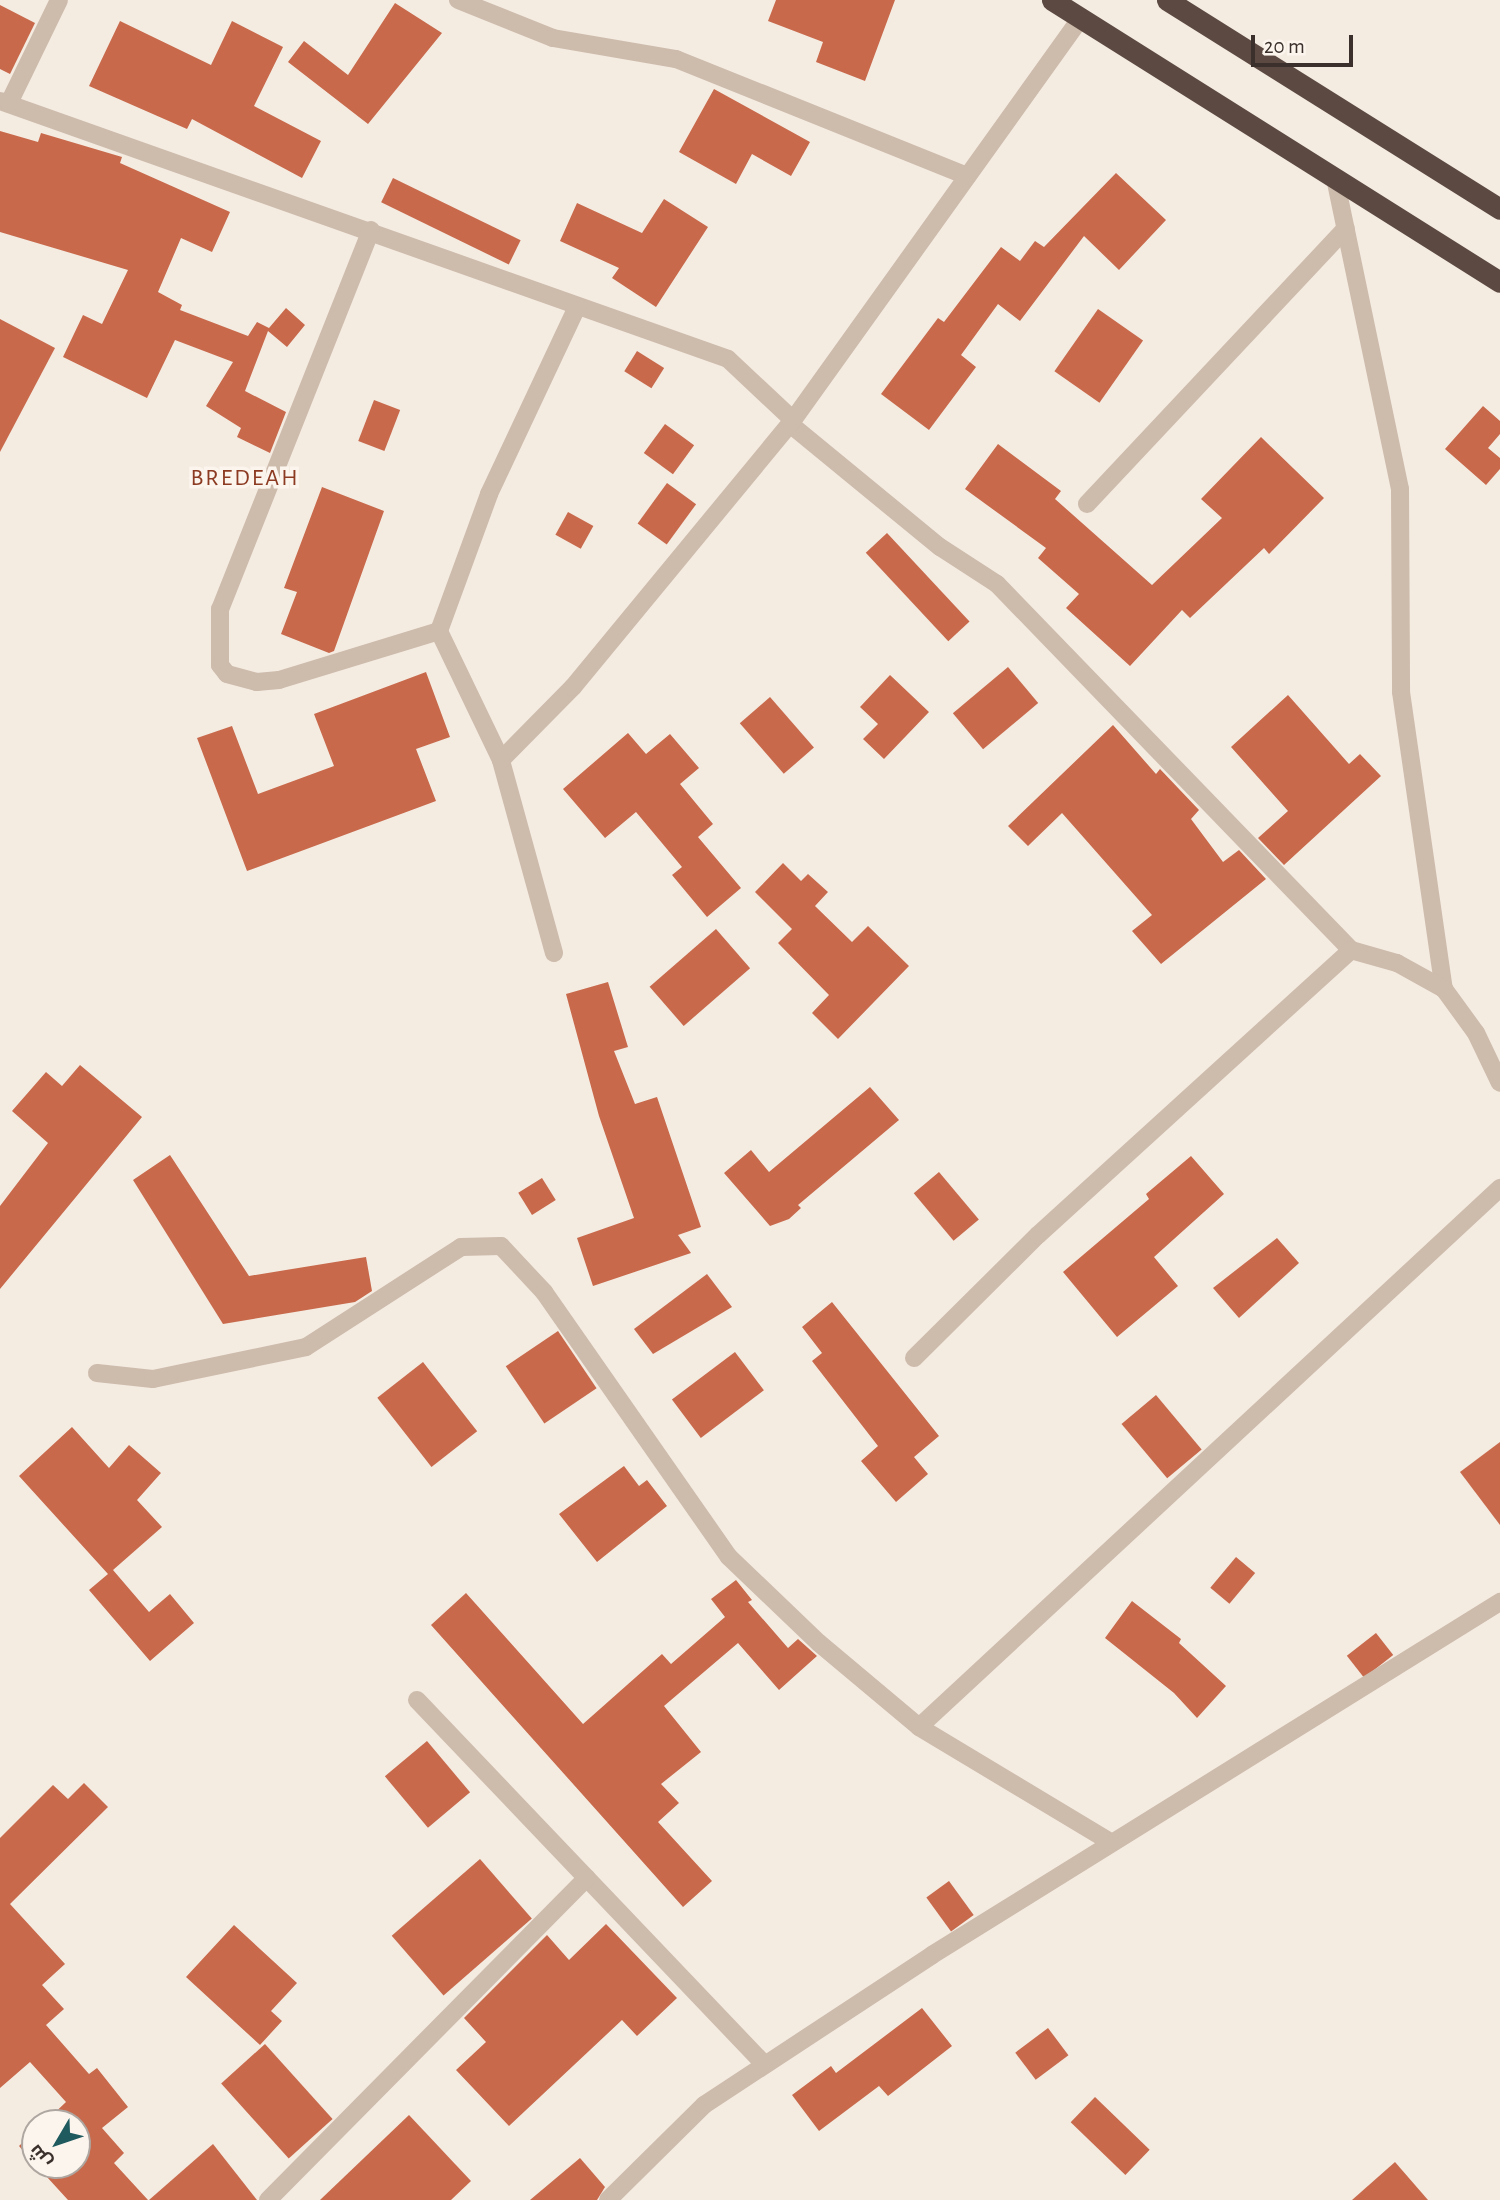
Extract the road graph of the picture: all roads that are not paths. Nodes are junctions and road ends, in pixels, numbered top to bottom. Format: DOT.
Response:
graph roads {
  1 [pos="59,0"];
  2 [pos="458,0"];
  3 [pos="1052,0"];
  4 [pos="1167,0"];
  5 [pos="1081,18"];
  6 [pos="4,102"];
  7 [pos="967,176"];
  8 [pos="1335,178"];
  9 [pos="1500,209"];
  10 [pos="1346,228"];
  11 [pos="371,230"];
  12 [pos="1500,282"];
  13 [pos="577,307"];
  14 [pos="791,422"];
  15 [pos="1087,504"];
  16 [pos="439,631"];
  17 [pos="501,760"];
  18 [pos="1351,950"];
  19 [pos="554,953"];
  20 [pos="1444,989"];
  21 [pos="1500,1083"];
  22 [pos="1500,1188"];
  23 [pos="914,1358"];
  24 [pos="97,1373"];
  25 [pos="1500,1602"];
  26 [pos="417,1700"];
  27 [pos="919,1727"];
  28 [pos="1112,1843"];
  29 [pos="587,1878"];
  30 [pos="765,2065"];
  31 [pos="268,2200"];
  32 [pos="608,2200"];
  1 -- 6 [label="street"];
  2 -- 7 [label="street"];
  3 -- 5 [label="highway"];
  4 -- 9 [label="highway"];
  5 -- 7 [label="street"];
  5 -- 8 [label="highway"];
  6 -- 11 [label="street"];
  7 -- 14 [label="street"];
  8 -- 10 [label="street"];
  8 -- 12 [label="highway"];
  10 -- 15 [label="street"];
  10 -- 20 [label="street"];
  11 -- 13 [label="street"];
  11 -- 16 [label="street"];
  13 -- 14 [label="street"];
  13 -- 16 [label="street"];
  14 -- 17 [label="street"];
  14 -- 18 [label="street"];
  16 -- 17 [label="street"];
  17 -- 19 [label="street"];
  18 -- 20 [label="street"];
  18 -- 23 [label="street"];
  20 -- 21 [label="street"];
  22 -- 27 [label="street"];
  24 -- 27 [label="street"];
  25 -- 28 [label="street"];
  26 -- 29 [label="street"];
  27 -- 28 [label="street"];
  28 -- 30 [label="street"];
  29 -- 30 [label="street"];
  29 -- 31 [label="street"];
  30 -- 32 [label="street"];
}
